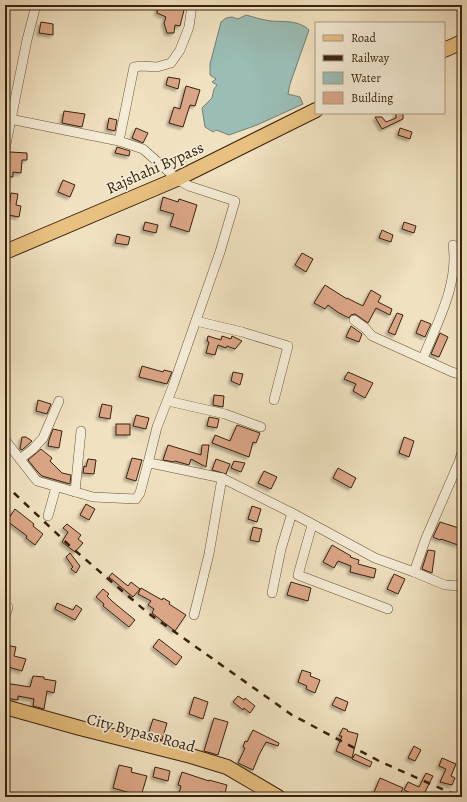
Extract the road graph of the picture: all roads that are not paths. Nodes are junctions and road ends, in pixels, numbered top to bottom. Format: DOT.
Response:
graph roads {
  1 [pos="36,5"];
  2 [pos="192,5"];
  3 [pos="462,42"];
  4 [pos="445,50"];
  5 [pos="315,110"];
  6 [pos="10,119"];
  7 [pos="119,141"];
  8 [pos="5,149"];
  9 [pos="177,179"];
  10 [pos="453,245"];
  11 [pos="5,252"];
  12 [pos="354,320"];
  13 [pos="196,321"];
  14 [pos="422,358"];
  15 [pos="462,375"];
  16 [pos="274,400"];
  17 [pos="59,401"];
  18 [pos="168,401"];
  19 [pos="261,427"];
  20 [pos="81,431"];
  21 [pos="5,440"];
  22 [pos="462,452"];
  23 [pos="20,459"];
  24 [pos="148,463"];
  25 [pos="222,478"];
  26 [pos="56,487"];
  27 [pos="75,492"];
  28 [pos="292,513"];
  29 [pos="48,516"];
  30 [pos="312,525"];
  31 [pos="414,572"];
  32 [pos="462,586"];
  33 [pos="272,593"];
  34 [pos="8,607"];
  35 [pos="388,608"];
  36 [pos="194,615"];
  37 [pos="5,617"];
  38 [pos="5,707"];
  39 [pos="5,716"];
  40 [pos="262,797"];
  41 [pos="278,797"];
  1 -- 6 [label="street"];
  2 -- 7 [label="street"];
  3 -- 4 [label="main road"];
  5 -- 9 [label="main road, Rajshahi Bypass"];
  6 -- 7 [label="street"];
  6 -- 8 [label="street"];
  7 -- 9 [label="street"];
  9 -- 11 [label="main road, Rajshahi Bypass"];
  9 -- 13 [label="street"];
  10 -- 14 [label="street"];
  12 -- 14 [label="street"];
  13 -- 16 [label="street"];
  13 -- 18 [label="street"];
  14 -- 15 [label="street"];
  17 -- 23 [label="street"];
  18 -- 19 [label="street"];
  18 -- 24 [label="street"];
  20 -- 27 [label="street"];
  21 -- 23 [label="street"];
  22 -- 31 [label="street"];
  23 -- 26 [label="street"];
  24 -- 25 [label="street"];
  24 -- 27 [label="street"];
  25 -- 28 [label="street"];
  25 -- 36 [label="street"];
  26 -- 27 [label="street"];
  26 -- 29 [label="street"];
  28 -- 30 [label="street"];
  28 -- 33 [label="street"];
  30 -- 31 [label="street"];
  30 -- 35 [label="street"];
  31 -- 32 [label="street"];
  34 -- 37 [label="street"];
  38 -- 41 [label="main road"];
  39 -- 40 [label="main road, City Bypass Road"];
}
